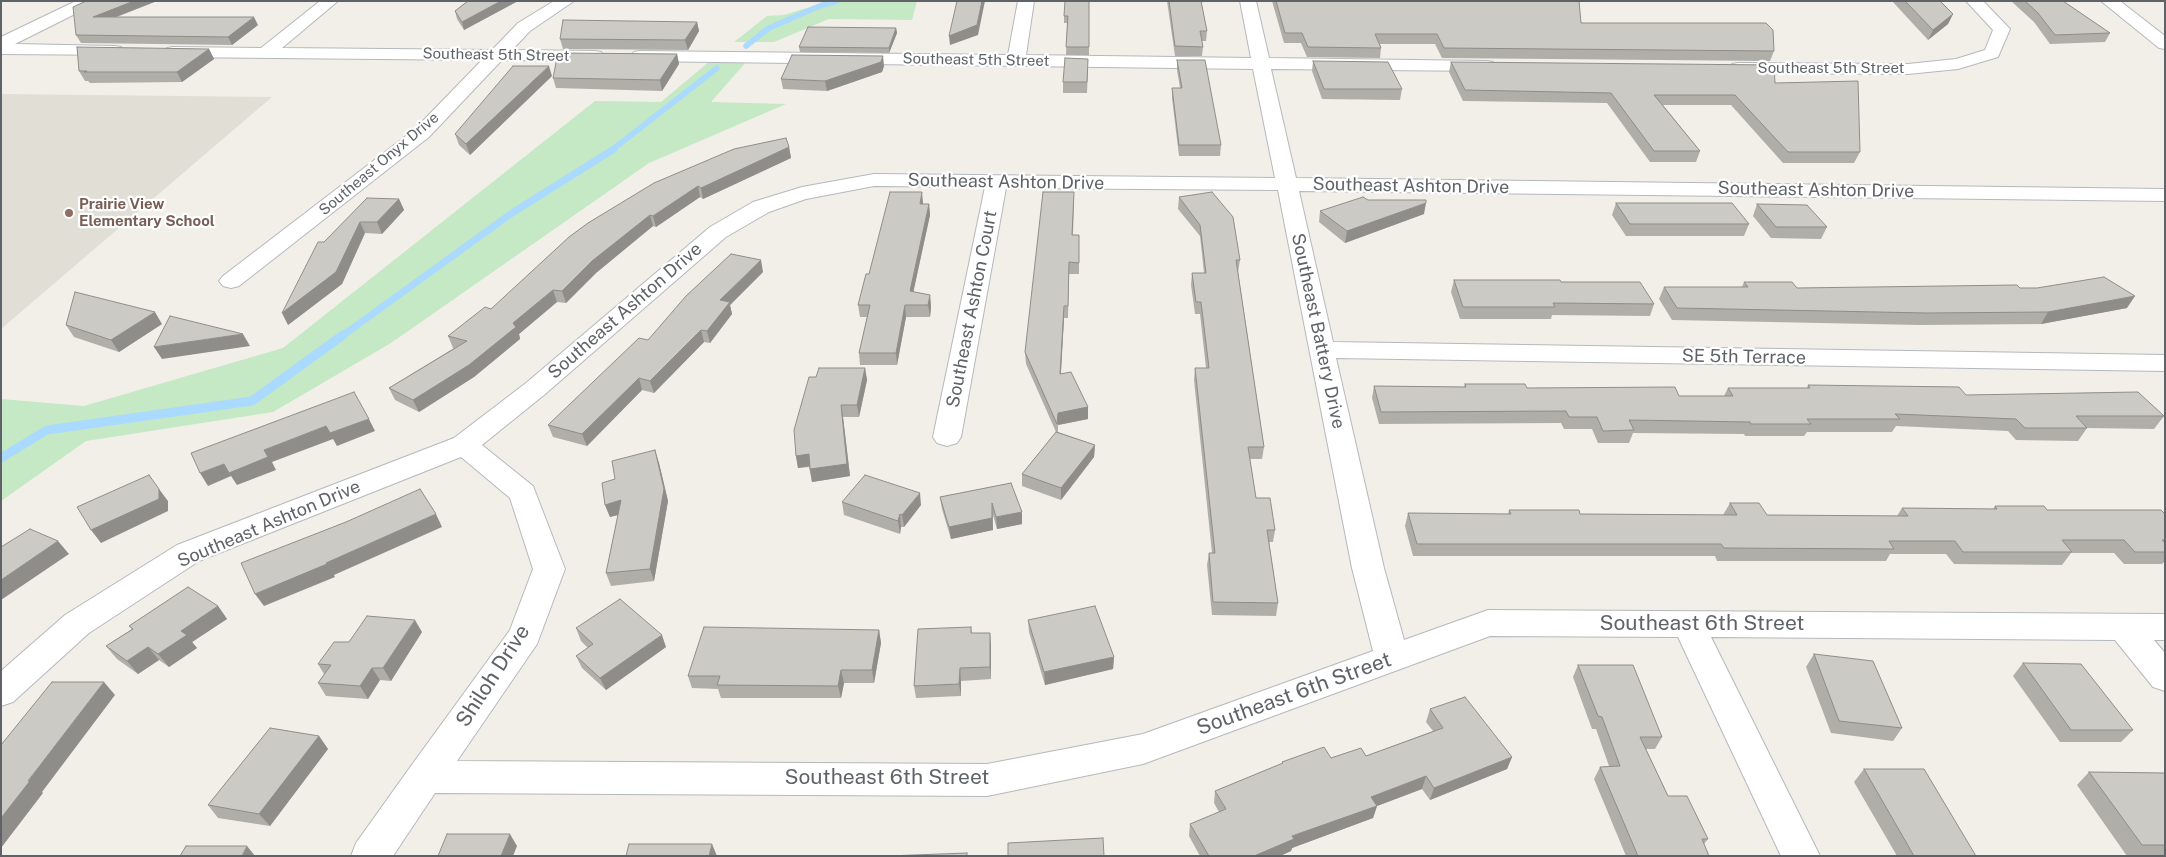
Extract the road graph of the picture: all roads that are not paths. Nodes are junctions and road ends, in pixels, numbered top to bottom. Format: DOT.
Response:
graph roads {
  1 [pos="89,1"];
  2 [pos="330,1"];
  3 [pos="566,1"];
  4 [pos="1026,1"];
  5 [pos="1248,1"];
  6 [pos="1974,1"];
  7 [pos="2109,1"];
  8 [pos="1,44"];
  9 [pos="2165,44"];
  10 [pos="1,49"];
  11 [pos="128,51"];
  12 [pos="157,52"];
  13 [pos="265,53"];
  14 [pos="497,55"];
  15 [pos="1016,60"];
  16 [pos="1261,64"];
  17 [pos="1500,66"];
  18 [pos="1719,68"];
  19 [pos="997,182"];
  20 [pos="1286,184"];
  21 [pos="2165,195"];
  22 [pos="231,281"];
  23 [pos="1323,350"];
  24 [pos="2165,363"];
  25 [pos="947,437"];
  26 [pos="464,445"];
  27 [pos="1688,624"];
  28 [pos="2124,626"];
  29 [pos="2165,627"];
  30 [pos="1392,659"];
  31 [pos="2165,677"];
  32 [pos="1,692"];
  33 [pos="424,777"];
  34 [pos="370,856"];
  35 [pos="1801,856"];
  1 -- 8 [label="street"];
  2 -- 13 [label="street"];
  3 -- 14 [label="street, Southeast Onyx Drive"];
  4 -- 15 [label="street"];
  5 -- 16 [label="street, Southeast Battery Drive"];
  6 -- 18 [label="street, Southeast 5th Street"];
  7 -- 9 [label="street"];
  10 -- 11 [label="street"];
  12 -- 13 [label="street, Southeast 5th Street"];
  13 -- 14 [label="street, Southeast 5th Street"];
  14 -- 15 [label="street, Southeast 5th Street"];
  14 -- 22 [label="street, Southeast Onyx Drive"];
  15 -- 16 [label="street, Southeast 5th Street"];
  16 -- 17 [label="street, Southeast 5th Street"];
  16 -- 20 [label="street, Southeast Battery Drive"];
  19 -- 20 [label="street, Southeast Ashton Drive"];
  19 -- 25 [label="street, Southeast Ashton Court"];
  19 -- 26 [label="street, Southeast Ashton Drive"];
  20 -- 21 [label="street, Southeast Ashton Drive"];
  20 -- 23 [label="street, Southeast Battery Drive"];
  23 -- 24 [label="street, SE 5th Terrace"];
  23 -- 30 [label="street, Southeast Battery Drive"];
  26 -- 32 [label="street, Southeast Ashton Drive"];
  26 -- 33 [label="street, Shiloh Drive"];
  27 -- 28 [label="street, Southeast 6th Street"];
  27 -- 30 [label="street, Southeast 6th Street"];
  27 -- 35 [label="street"];
  28 -- 29 [label="street, Southeast 6th Street"];
  28 -- 31 [label="street"];
  30 -- 33 [label="street, Southeast 6th Street"];
  33 -- 34 [label="street, Shiloh Drive"];
}
